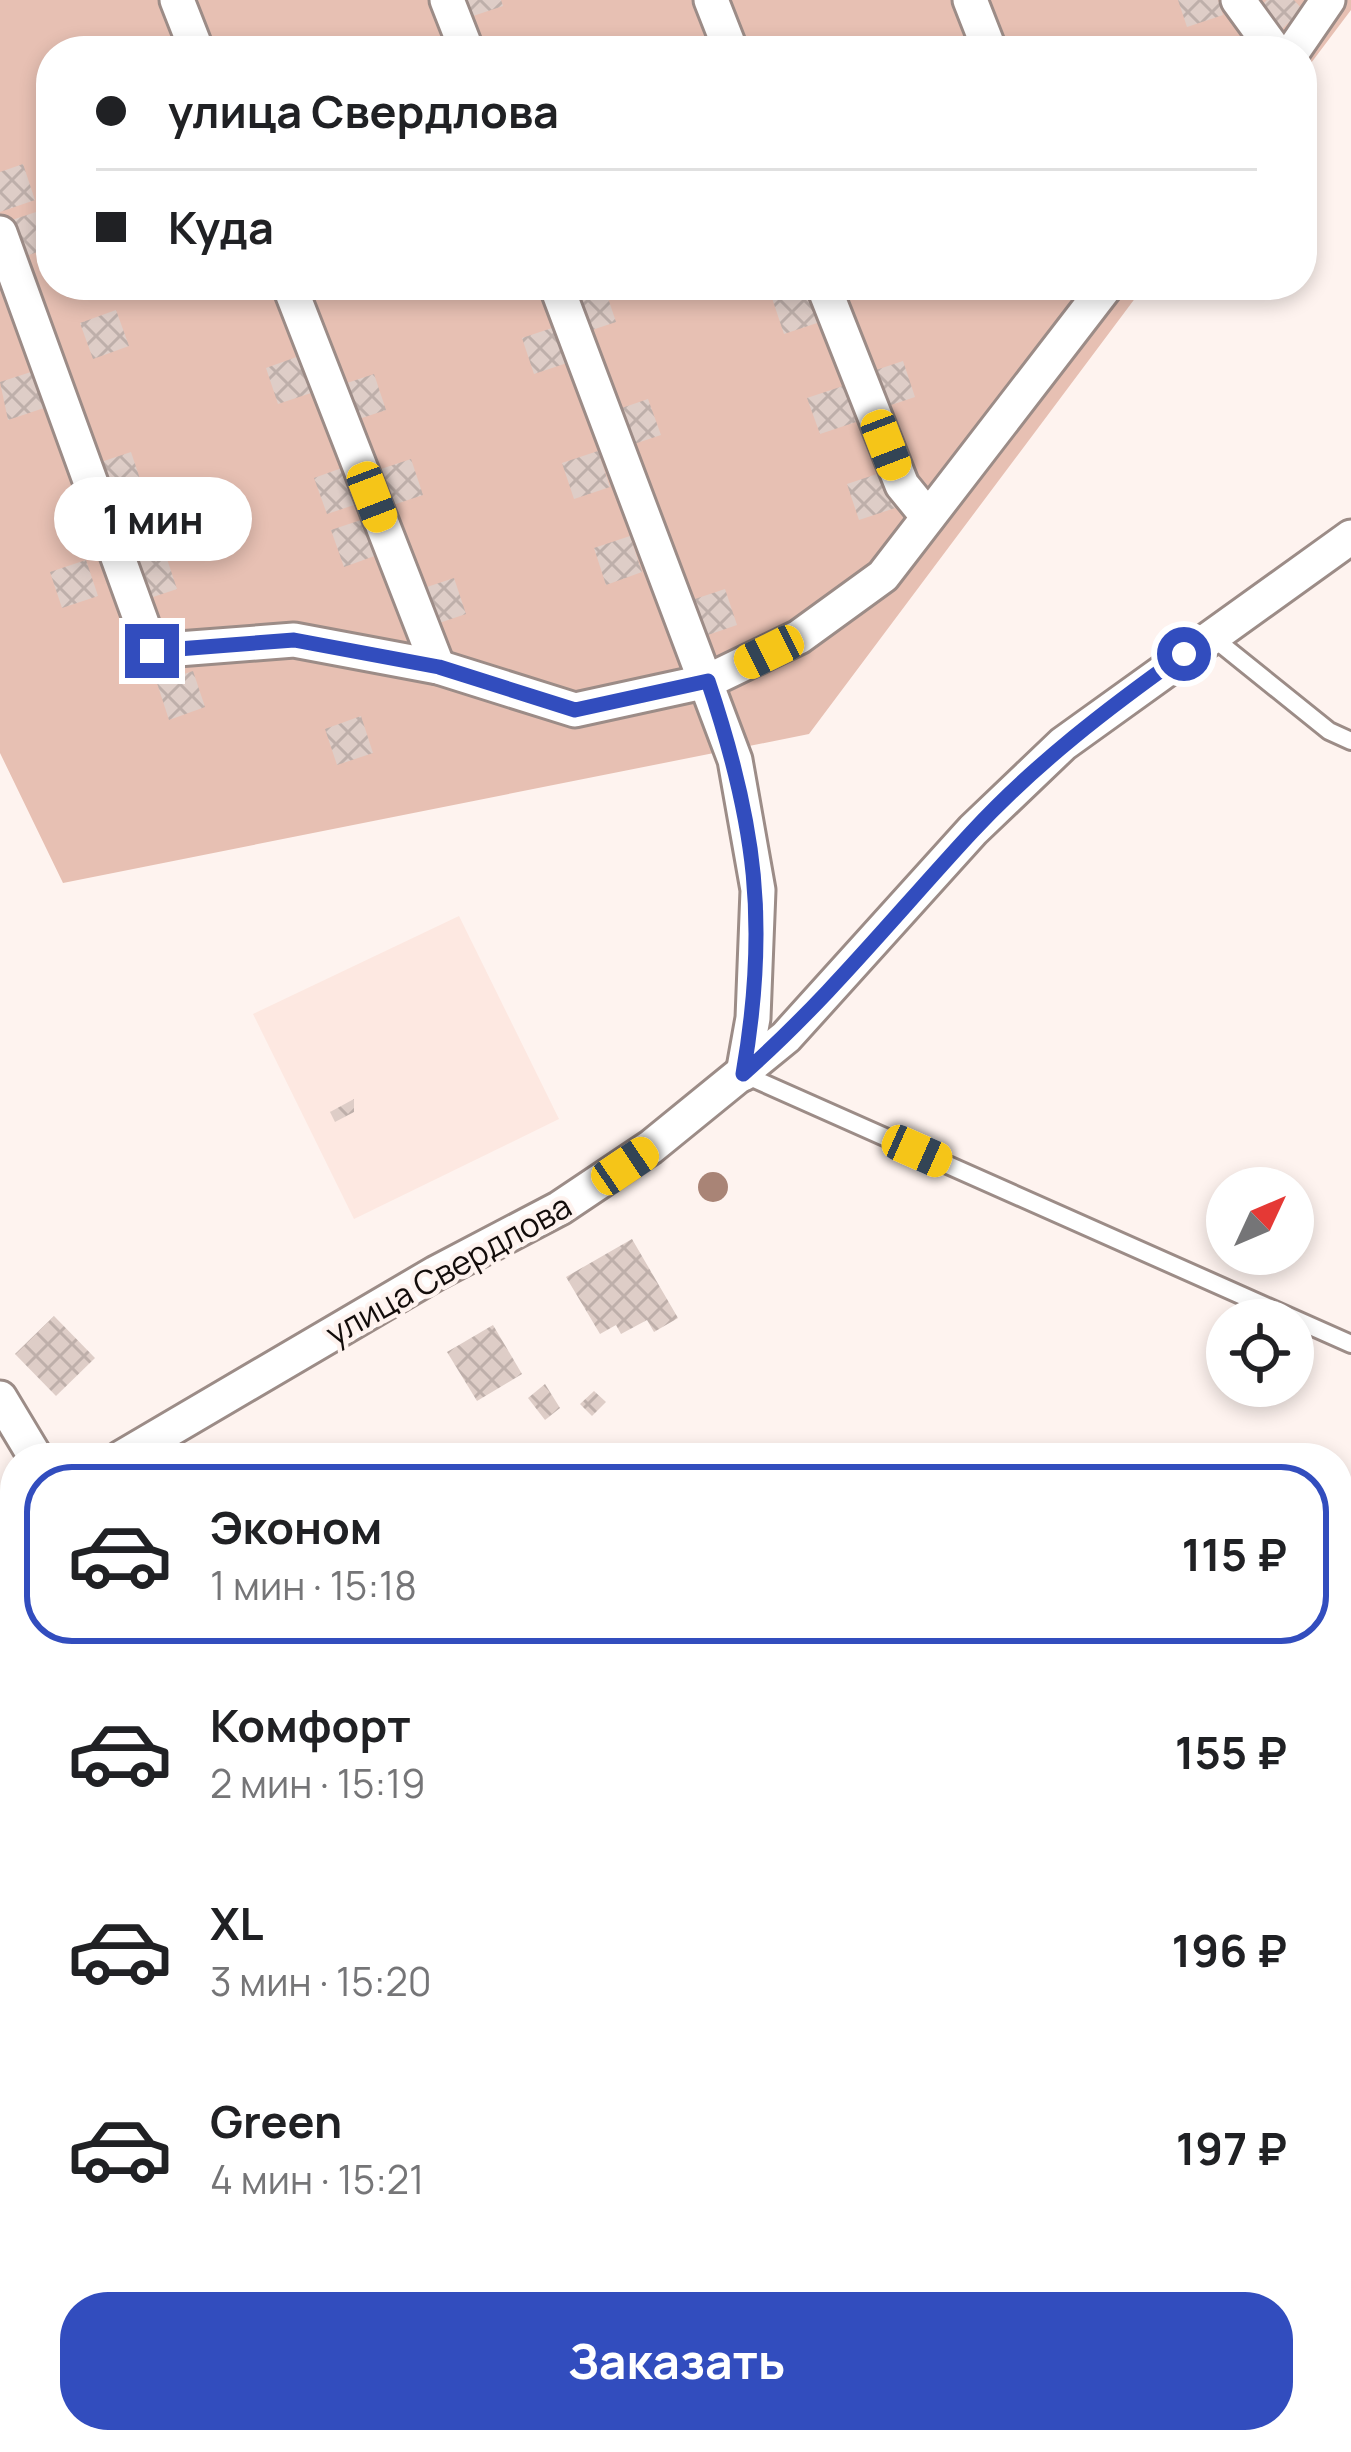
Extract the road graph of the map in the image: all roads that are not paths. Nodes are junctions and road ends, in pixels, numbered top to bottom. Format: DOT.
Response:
graph roads {
  1 [pos="177,0"];
  2 [pos="447,0"];
  3 [pos="711,0"];
  4 [pos="970,0"];
  5 [pos="1238,0"];
  6 [pos="1328,0"];
  7 [pos="191,36"];
  8 [pos="460,36"];
  9 [pos="725,36"];
  10 [pos="984,36"];
  11 [pos="1264,36"];
  12 [pos="1303,36"];
  13 [pos="0,233"];
  14 [pos="295,300"];
  15 [pos="562,300"];
  16 [pos="829,300"];
  17 [pos="1087,300"];
  18 [pos="928,518"];
  19 [pos="1351,537"];
  20 [pos="1210,635"];
  21 [pos="439,667"];
  22 [pos="708,681"];
  23 [pos="1351,741"];
  24 [pos="743,1074"];
  25 [pos="1351,1343"];
  26 [pos="0,1398"];
  27 [pos="27,1443"];
  28 [pos="147,1443"];
  1 -- 7 [label="street"];
  2 -- 8 [label="street"];
  3 -- 9 [label="street"];
  4 -- 10 [label="street"];
  5 -- 11 [label="street"];
  6 -- 12 [label="street"];
  13 -- 21 [label="street"];
  14 -- 21 [label="street"];
  15 -- 22 [label="street"];
  16 -- 18 [label="street"];
  17 -- 18 [label="street"];
  18 -- 22 [label="street"];
  19 -- 20 [label="street, улица Свердлова"];
  20 -- 23 [label="lane"];
  20 -- 24 [label="street, улица Свердлова"];
  21 -- 22 [label="street"];
  22 -- 24 [label="street"];
  24 -- 25 [label="lane"];
  24 -- 28 [label="street, улица Свердлова"];
  26 -- 27 [label="street"];
}
